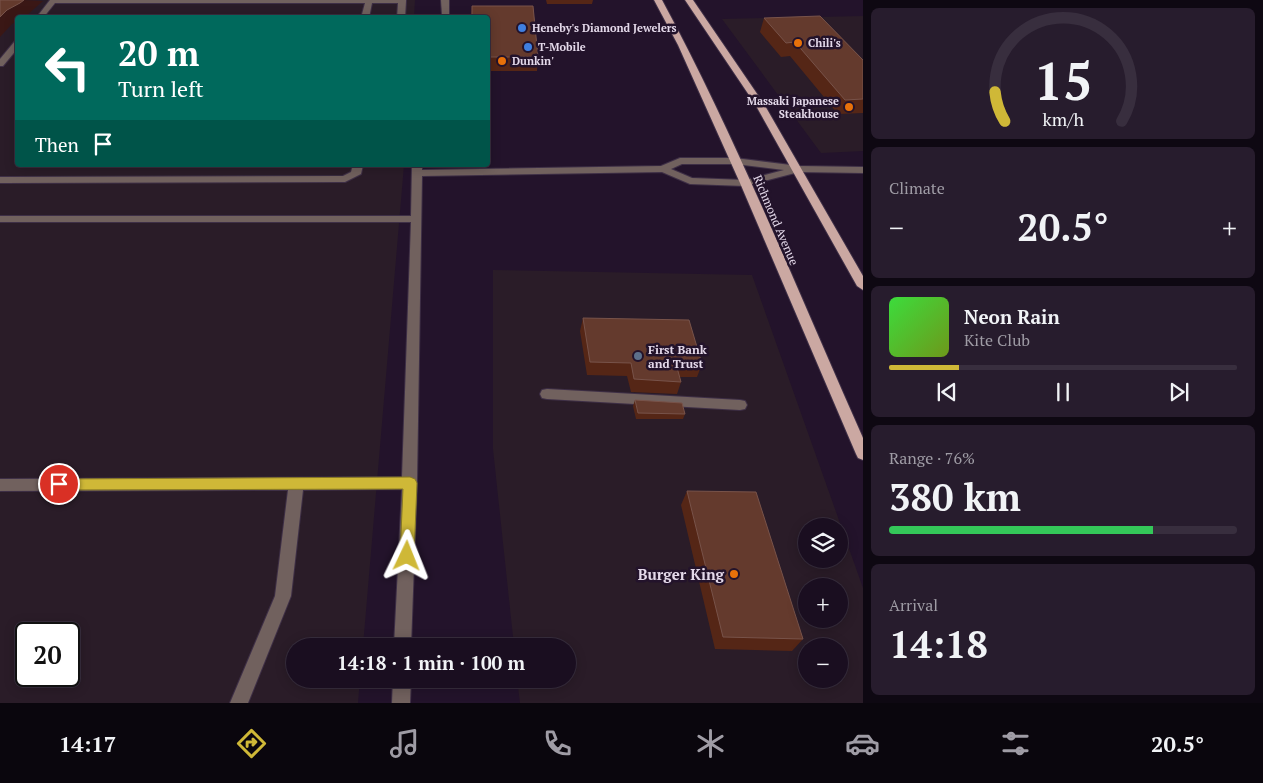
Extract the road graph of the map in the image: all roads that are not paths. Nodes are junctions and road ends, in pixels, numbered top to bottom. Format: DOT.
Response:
graph roads {
  1 [pos="402,0"];
  2 [pos="445,0"];
  3 [pos="658,0"];
  4 [pos="689,0"];
  5 [pos="53,1"];
  6 [pos="369,1"];
  7 [pos="41,15"];
  8 [pos="366,15"];
  9 [pos="400,15"];
  10 [pos="446,15"];
  11 [pos="15,46"];
  12 [pos="0,64"];
  13 [pos="735,161"];
  14 [pos="358,167"];
  15 [pos="418,169"];
  16 [pos="664,169"];
  17 [pos="799,169"];
  18 [pos="863,170"];
  19 [pos="0,180"];
  20 [pos="745,183"];
  21 [pos="415,218"];
  22 [pos="0,219"];
  23 [pos="863,286"];
  24 [pos="547,394"];
  25 [pos="740,405"];
  26 [pos="863,454"];
  27 [pos="296,483"];
  28 [pos="410,483"];
  29 [pos="0,485"];
  30 [pos="403,638"];
  31 [pos="402,688"];
  32 [pos="239,703"];
  33 [pos="401,703"];
  1 -- 6 [label="lane"];
  1 -- 9 [label="lane"];
  2 -- 10 [label="lane"];
  3 -- 13 [label="main road, Richmond Avenue"];
  4 -- 17 [label="main road"];
  5 -- 6 [label="lane"];
  5 -- 7 [label="lane"];
  6 -- 8 [label="lane"];
  11 -- 12 [label="lane"];
  13 -- 16 [label="lane"];
  13 -- 17 [label="lane"];
  13 -- 20 [label="main road, Richmond Avenue"];
  14 -- 19 [label="lane"];
  15 -- 16 [label="lane"];
  15 -- 21 [label="lane"];
  16 -- 20 [label="lane"];
  17 -- 18 [label="lane"];
  17 -- 20 [label="lane"];
  17 -- 23 [label="main road"];
  20 -- 26 [label="main road, Richmond Avenue"];
  21 -- 22 [label="lane"];
  21 -- 28 [label="lane"];
  24 -- 25 [label="lane"];
  27 -- 28 [label="lane"];
  27 -- 29 [label="lane"];
  27 -- 32 [label="lane"];
  28 -- 30 [label="lane"];
  31 -- 33 [label="lane"];
}
